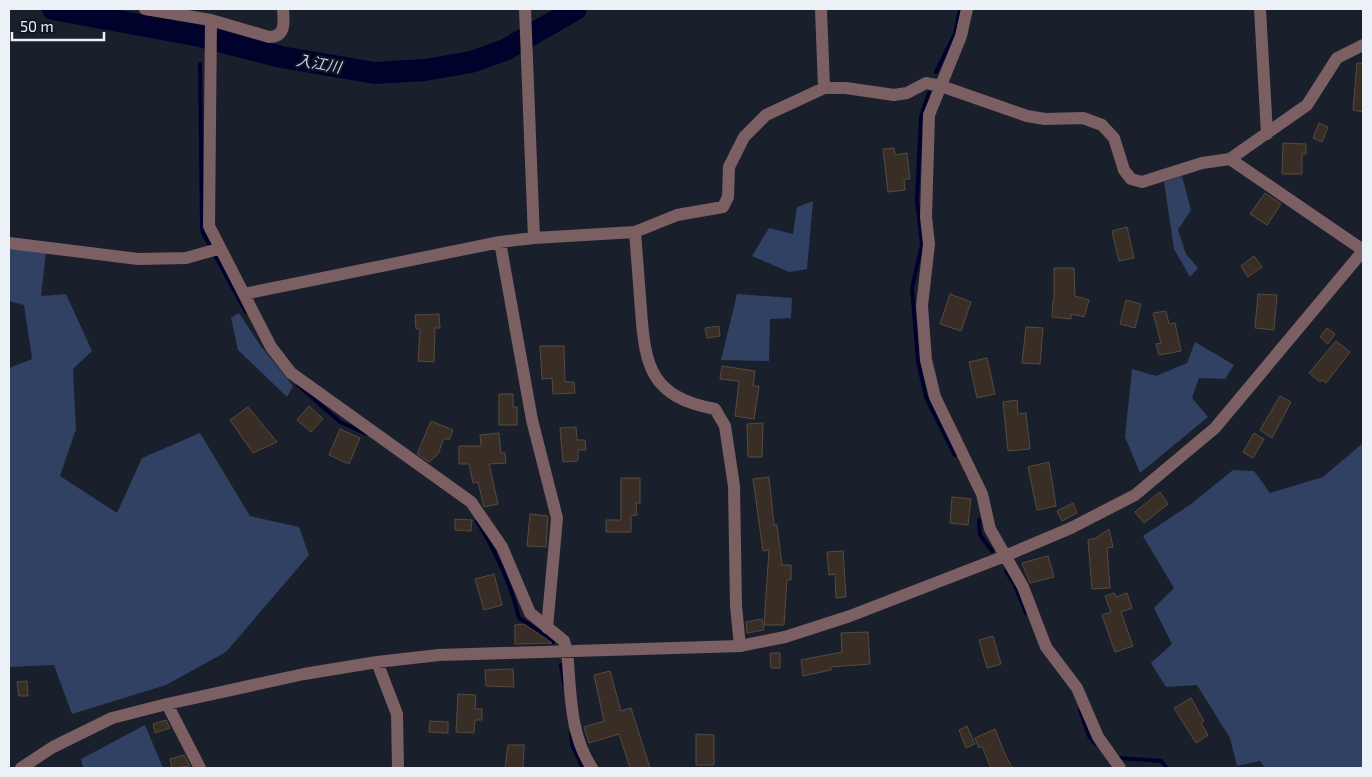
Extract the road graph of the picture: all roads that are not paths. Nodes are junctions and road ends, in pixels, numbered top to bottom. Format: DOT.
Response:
graph roads {
  1 [pos="145,9"];
  2 [pos="283,9"];
  3 [pos="525,9"];
  4 [pos="821,9"];
  5 [pos="967,9"];
  6 [pos="1260,9"];
  7 [pos="211,24"];
  8 [pos="1363,45"];
  9 [pos="941,86"];
  10 [pos="824,88"];
  11 [pos="1267,134"];
  12 [pos="1230,159"];
  13 [pos="635,232"];
  14 [pos="534,238"];
  15 [pos="500,242"];
  16 [pos="9,243"];
  17 [pos="218,249"];
  18 [pos="1363,251"];
  19 [pos="244,294"];
  20 [pos="1005,556"];
  21 [pos="547,628"];
  22 [pos="740,646"];
  23 [pos="567,651"];
  24 [pos="377,662"];
  25 [pos="167,704"];
  26 [pos="20,768"];
  27 [pos="200,768"];
  28 [pos="398,768"];
  29 [pos="592,768"];
  30 [pos="1120,768"];
  1 -- 7 [label="street"];
  2 -- 7 [label="street"];
  3 -- 14 [label="street"];
  4 -- 10 [label="street"];
  5 -- 9 [label="street"];
  6 -- 11 [label="street"];
  7 -- 17 [label="street"];
  8 -- 11 [label="street"];
  9 -- 10 [label="street"];
  9 -- 12 [label="street"];
  9 -- 20 [label="street"];
  10 -- 13 [label="street"];
  11 -- 12 [label="street"];
  12 -- 18 [label="street"];
  13 -- 14 [label="street"];
  13 -- 22 [label="street"];
  14 -- 15 [label="street"];
  15 -- 19 [label="street"];
  15 -- 21 [label="street"];
  16 -- 17 [label="street"];
  17 -- 19 [label="street"];
  18 -- 20 [label="street"];
  19 -- 21 [label="street"];
  20 -- 22 [label="street"];
  20 -- 30 [label="street"];
  21 -- 23 [label="street"];
  22 -- 23 [label="street"];
  23 -- 24 [label="street"];
  23 -- 29 [label="street"];
  24 -- 25 [label="street"];
  24 -- 28 [label="street"];
  25 -- 26 [label="street"];
  25 -- 27 [label="street"];
}
